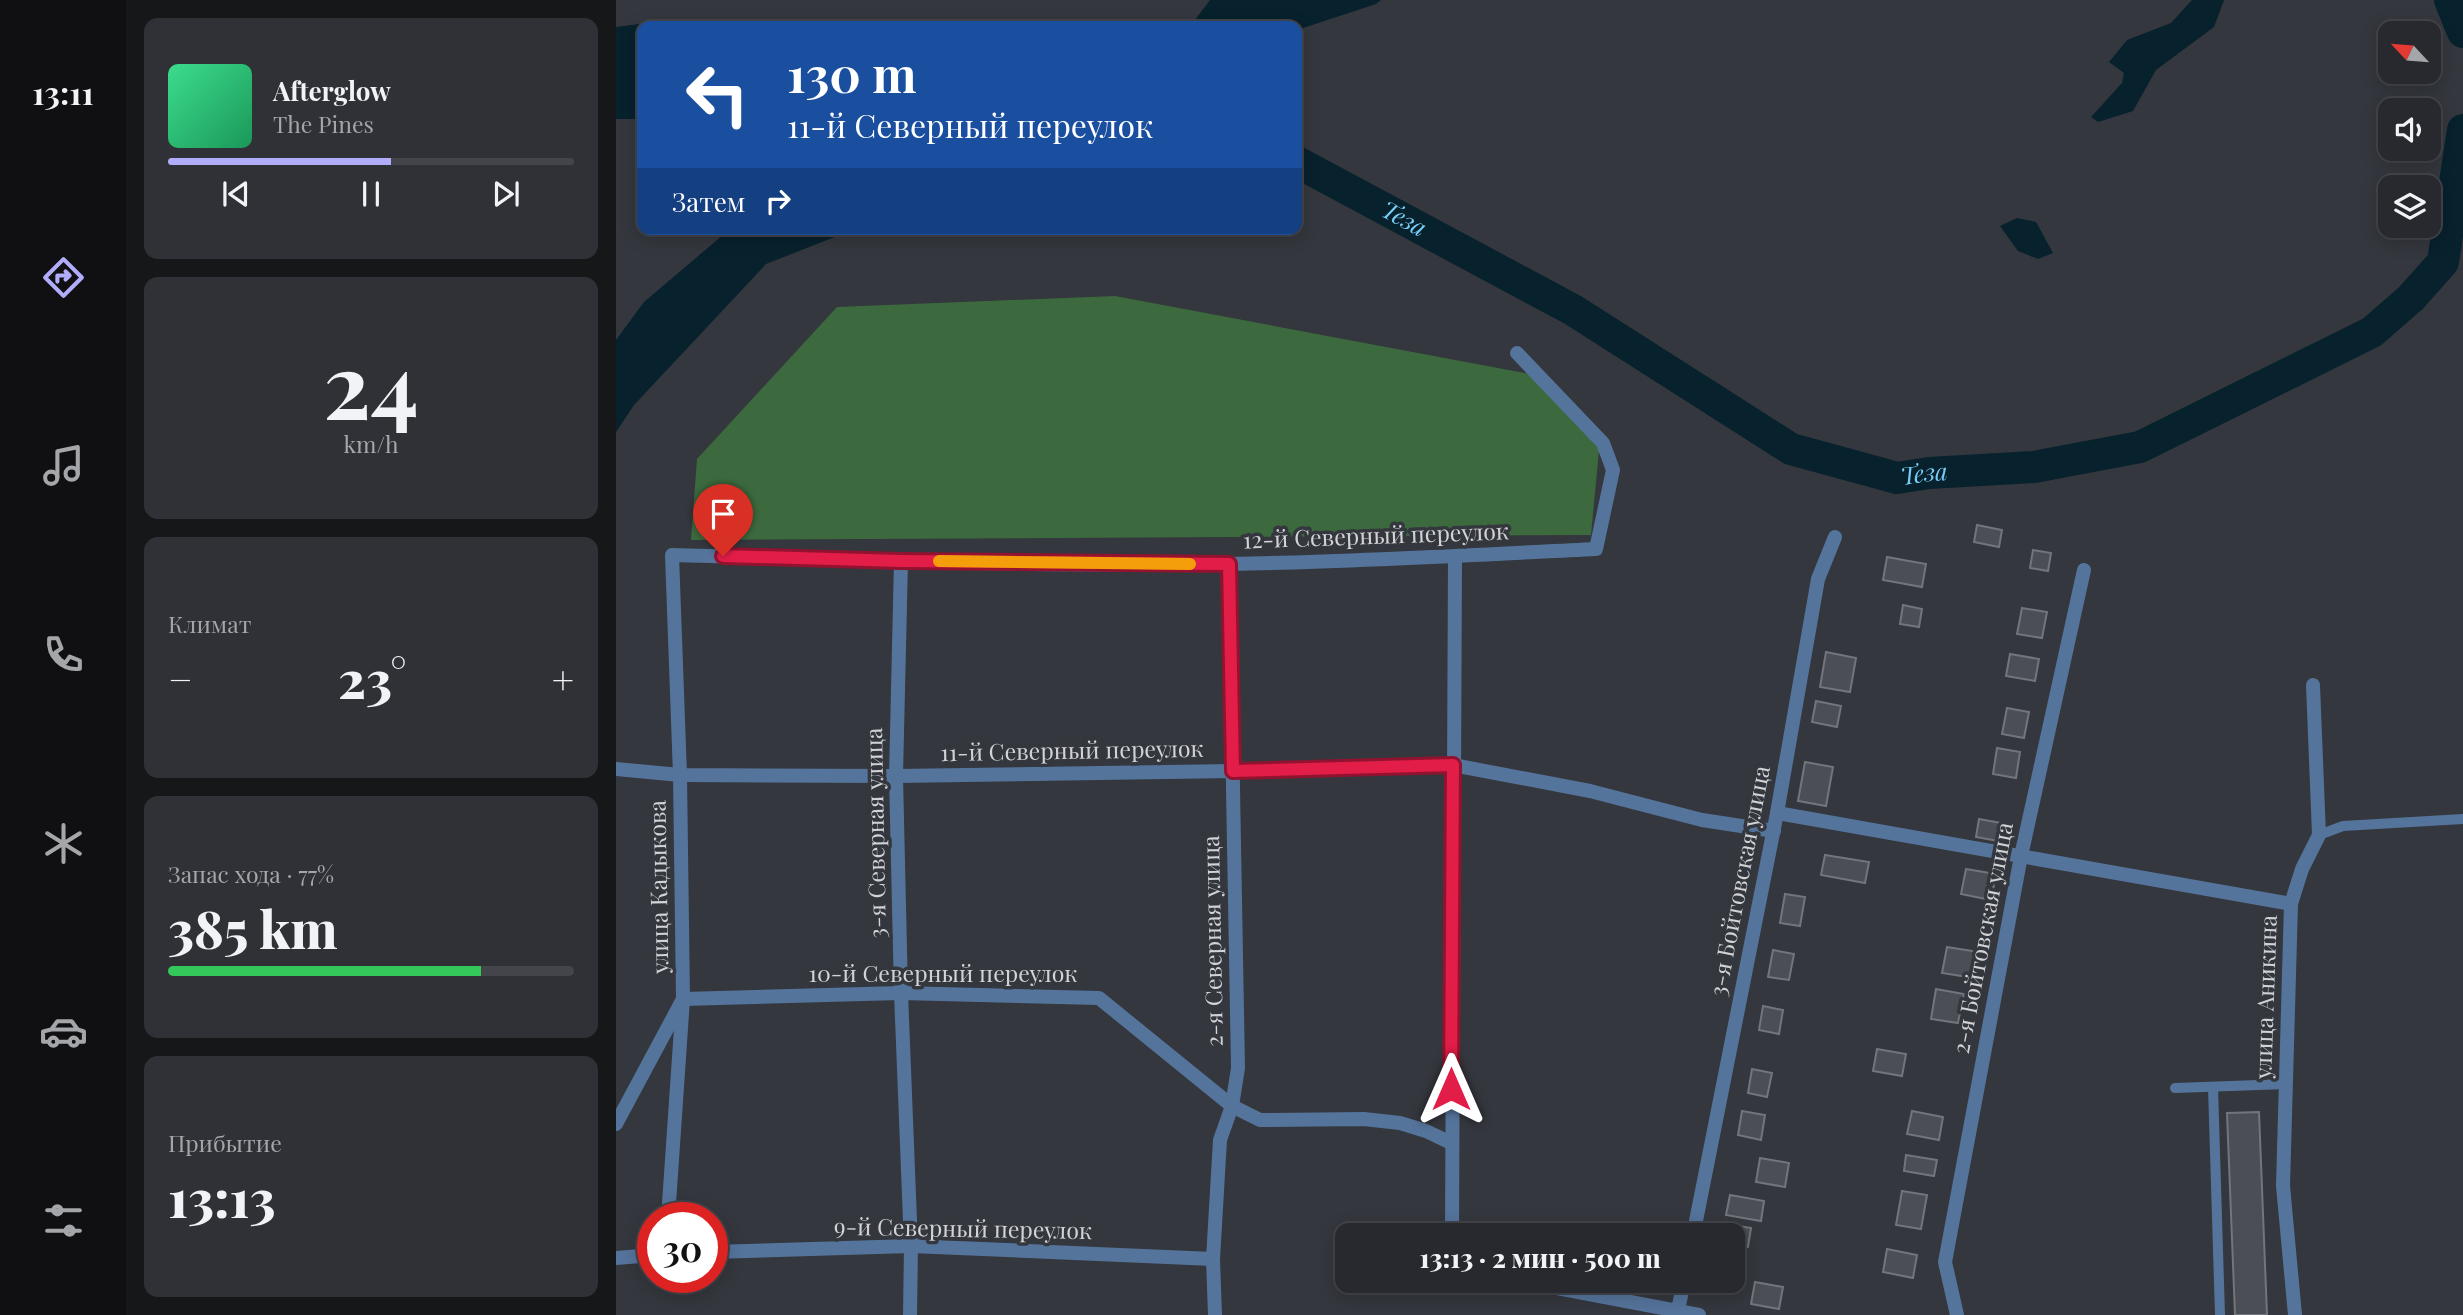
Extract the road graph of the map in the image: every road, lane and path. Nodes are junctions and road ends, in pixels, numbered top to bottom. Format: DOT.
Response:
graph roads {
  1 [pos="1517,353"];
  2 [pos="1835,537"];
  3 [pos="672,555"];
  4 [pos="1455,556"];
  5 [pos="901,561"];
  6 [pos="1229,564"];
  7 [pos="2084,570"];
  8 [pos="2312,685"];
  9 [pos="1453,765"];
  10 [pos="616,769"];
  11 [pos="1233,771"];
  12 [pos="680,775"];
  13 [pos="896,776"];
  14 [pos="1777,813"];
  15 [pos="2463,819"];
  16 [pos="1774,831"];
  17 [pos="2319,835"];
  18 [pos="2021,856"];
  19 [pos="2291,904"];
  20 [pos="901,993"];
  21 [pos="683,999"];
  22 [pos="2286,1084"];
  23 [pos="2213,1087"];
  24 [pos="2175,1088"];
  25 [pos="1232,1106"];
  26 [pos="616,1124"];
  27 [pos="1451,1143"];
  28 [pos="669,1202"];
  29 [pos="1452,1223"];
  30 [pos="1696,1223"];
  31 [pos="911,1247"];
  32 [pos="728,1252"];
  33 [pos="637,1256"];
  34 [pos="616,1258"];
  35 [pos="1213,1259"];
  36 [pos="1579,1293"];
  37 [pos="1681,1293"];
  38 [pos="1677,1313"];
  39 [pos="910,1315"];
  40 [pos="1215,1315"];
  41 [pos="1699,1315"];
  42 [pos="1957,1315"];
  43 [pos="2220,1315"];
  44 [pos="2295,1315"];
  1 -- 4 [label="street, 12-й Северный переулок"];
  2 -- 14 [label="street, 3-я Бойтовская улица"];
  3 -- 5 [label="street, 12-й Северный переулок"];
  3 -- 12 [label="street, улица Кадыкова"];
  4 -- 6 [label="street, 12-й Северный переулок"];
  4 -- 9 [label="street"];
  5 -- 6 [label="street, 12-й Северный переулок"];
  5 -- 13 [label="street, 3-я Северная улица"];
  6 -- 11 [label="street, 2-я Северная улица"];
  7 -- 18 [label="street, 2-я Бойтовская улица"];
  8 -- 17 [label="street, улица Аникина"];
  9 -- 11 [label="street, 11-й Северный переулок"];
  9 -- 16 [label="street, 11-й Северный переулок"];
  9 -- 27 [label="street"];
  10 -- 12 [label="street, 11-й Северный переулок"];
  11 -- 13 [label="street, 11-й Северный переулок"];
  11 -- 25 [label="street, 2-я Северная улица"];
  12 -- 13 [label="street, 11-й Северный переулок"];
  12 -- 21 [label="street, улица Кадыкова"];
  13 -- 20 [label="street, 3-я Северная улица"];
  14 -- 16 [label="street, 3-я Бойтовская улица"];
  14 -- 18 [label="street"];
  15 -- 17 [label="lane"];
  16 -- 30 [label="street, 3-я Бойтовская улица"];
  17 -- 19 [label="street, улица Аникина"];
  18 -- 19 [label="street"];
  18 -- 42 [label="street, 2-я Бойтовская улица"];
  19 -- 22 [label="street, улица Аникина"];
  20 -- 21 [label="street, 10-й Северный переулок"];
  20 -- 25 [label="street, 10-й Северный переулок"];
  20 -- 31 [label="street, 3-я Северная улица"];
  21 -- 26 [label="street"];
  21 -- 28 [label="street, улица Кадыкова"];
  22 -- 23 [label="lane"];
  22 -- 44 [label="street, улица Аникина"];
  23 -- 24 [label="lane"];
  23 -- 43 [label="lane"];
  25 -- 27 [label="street, 10-й Северный переулок"];
  25 -- 35 [label="street, 2-я Северная улица"];
  27 -- 29 [label="street"];
  31 -- 32 [label="street, 9-й Северный переулок"];
  31 -- 35 [label="street, 9-й Северный переулок"];
  31 -- 39 [label="street, 3-я Северная улица"];
  33 -- 34 [label="street"];
  35 -- 40 [label="street, 2-я Северная улица"];
  36 -- 38 [label="street"];
  37 -- 38 [label="street"];
  38 -- 41 [label="street"];
}
